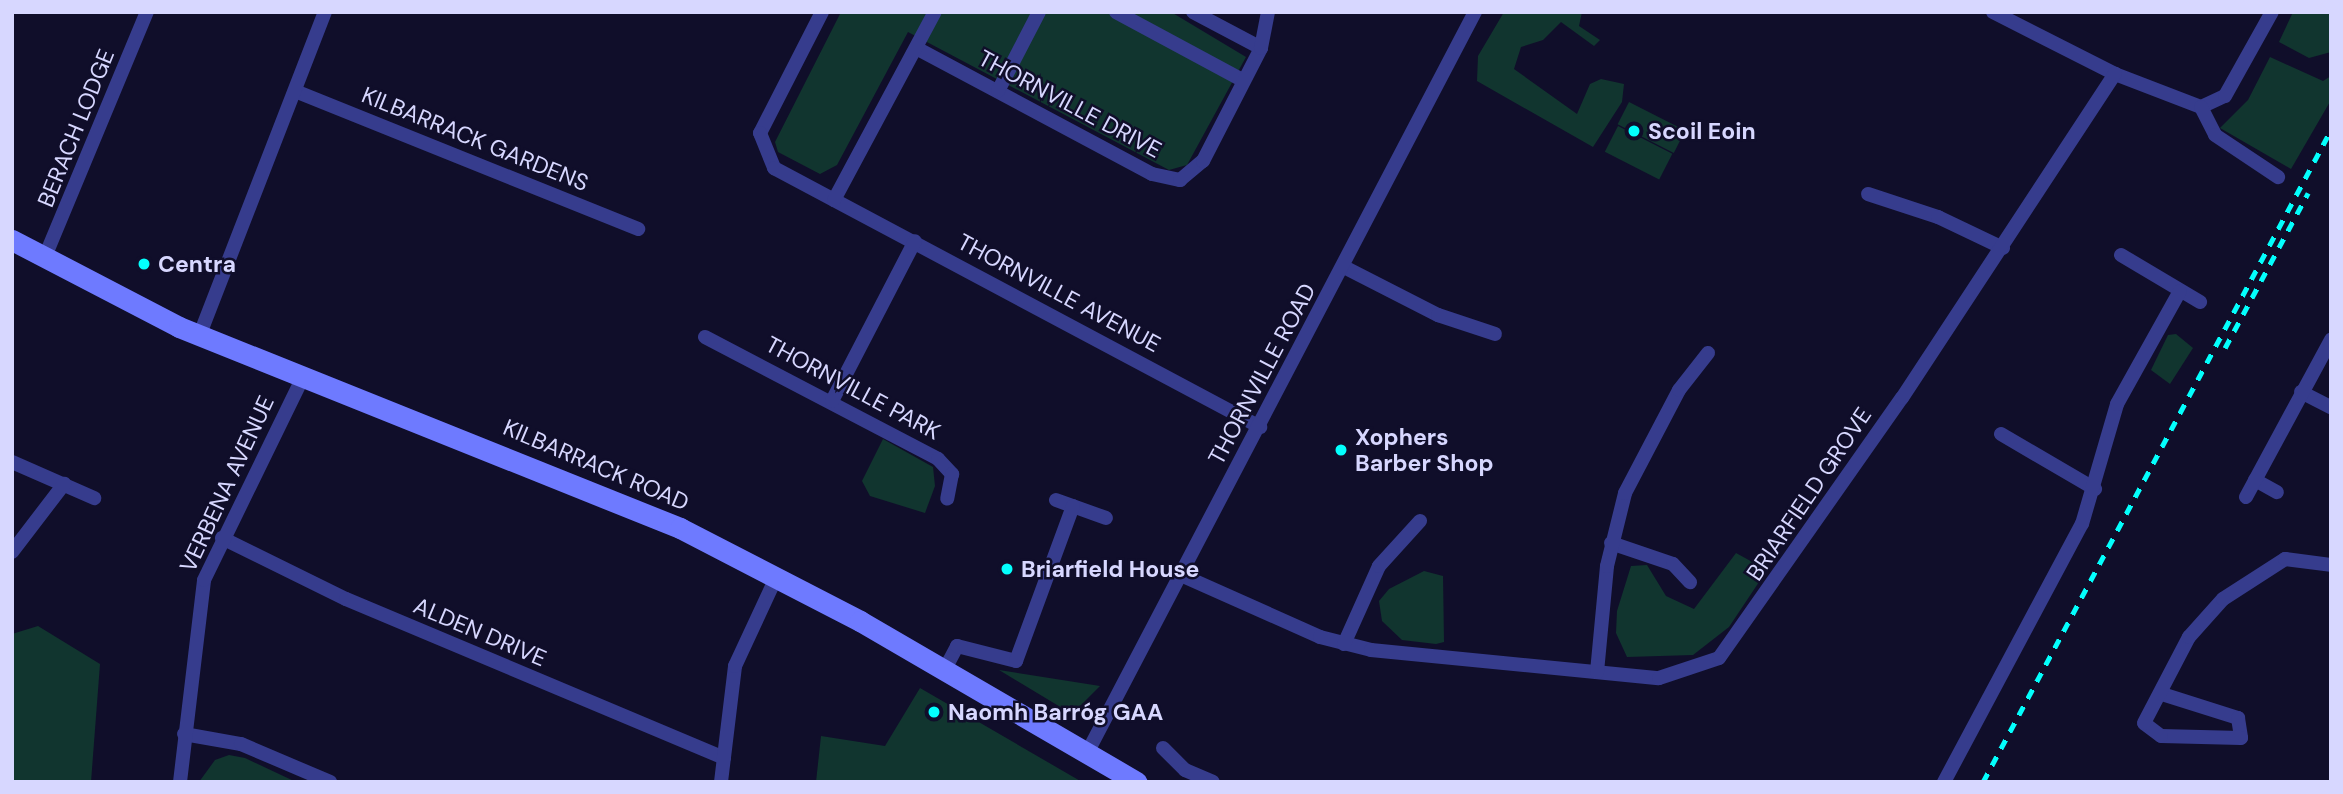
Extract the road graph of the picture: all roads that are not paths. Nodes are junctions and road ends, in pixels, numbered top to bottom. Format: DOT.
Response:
graph roads {
  1 [pos="147,12"];
  2 [pos="325,12"];
  3 [pos="822,12"];
  4 [pos="934,12"];
  5 [pos="1040,12"];
  6 [pos="1116,12"];
  7 [pos="1193,12"];
  8 [pos="1268,12"];
  9 [pos="1475,12"];
  10 [pos="1993,12"];
  11 [pos="2272,12"];
  12 [pos="1261,48"];
  13 [pos="918,49"];
  14 [pos="2115,74"];
  15 [pos="1244,81"];
  16 [pos="295,91"];
  17 [pos="998,92"];
  18 [pos="2201,107"];
  19 [pos="2278,177"];
  20 [pos="1868,194"];
  21 [pos="834,200"];
  22 [pos="638,229"];
  23 [pos="12,240"];
  24 [pos="915,241"];
  25 [pos="2003,248"];
  26 [pos="2121,255"];
  27 [pos="44,259"];
  28 [pos="1344,267"];
  29 [pos="2180,291"];
  30 [pos="2200,302"];
  31 [pos="200,334"];
  32 [pos="1495,334"];
  33 [pos="705,337"];
  34 [pos="2331,340"];
  35 [pos="1708,353"];
  36 [pos="304,375"];
  37 [pos="2301,392"];
  38 [pos="832,401"];
  39 [pos="2331,407"];
  40 [pos="1260,427"];
  41 [pos="2001,434"];
  42 [pos="12,462"];
  43 [pos="2255,480"];
  44 [pos="64,484"];
  45 [pos="2095,489"];
  46 [pos="2277,492"];
  47 [pos="2246,497"];
  48 [pos="94,498"];
  49 [pos="947,499"];
  50 [pos="1056,500"];
  51 [pos="1073,506"];
  52 [pos="1106,518"];
  53 [pos="1420,521"];
  54 [pos="222,538"];
  55 [pos="1611,543"];
  56 [pos="12,552"];
  57 [pos="2331,565"];
  58 [pos="1181,575"];
  59 [pos="775,580"];
  60 [pos="1690,582"];
  61 [pos="1344,644"];
  62 [pos="945,669"];
  63 [pos="1597,672"];
  64 [pos="2162,694"];
  65 [pos="184,734"];
  66 [pos="1163,748"];
  67 [pos="1086,755"];
  68 [pos="724,758"];
  69 [pos="180,782"];
  70 [pos="330,782"];
  71 [pos="720,782"];
  72 [pos="1137,782"];
  73 [pos="1213,782"];
  74 [pos="1944,782"];
  1 -- 27 [label="street, BERACH LODGE"];
  2 -- 16 [label="street"];
  3 -- 21 [label="street, THORNVILLE AVENUE"];
  4 -- 13 [label="street"];
  5 -- 17 [label="street"];
  6 -- 15 [label="street"];
  7 -- 12 [label="street"];
  8 -- 12 [label="street, THORNVILLE DRIVE"];
  9 -- 28 [label="street, THORNVILLE ROAD"];
  10 -- 14 [label="street"];
  11 -- 18 [label="street"];
  12 -- 15 [label="street, THORNVILLE DRIVE"];
  13 -- 17 [label="street, THORNVILLE DRIVE"];
  13 -- 21 [label="street"];
  14 -- 18 [label="street"];
  14 -- 25 [label="street, BRIARFIELD GROVE"];
  15 -- 17 [label="street, THORNVILLE DRIVE"];
  16 -- 22 [label="street, KILBARRACK GARDENS"];
  16 -- 31 [label="street"];
  18 -- 19 [label="street"];
  20 -- 25 [label="street"];
  21 -- 24 [label="street, THORNVILLE AVENUE"];
  23 -- 27 [label="main road, KILBARRACK ROAD"];
  24 -- 38 [label="street"];
  24 -- 40 [label="street, THORNVILLE AVENUE"];
  25 -- 63 [label="street, BRIARFIELD GROVE"];
  26 -- 29 [label="street"];
  27 -- 31 [label="main road, KILBARRACK ROAD"];
  28 -- 32 [label="street"];
  28 -- 40 [label="street, THORNVILLE ROAD"];
  29 -- 30 [label="street"];
  29 -- 45 [label="street"];
  31 -- 36 [label="main road, KILBARRACK ROAD"];
  33 -- 38 [label="street, THORNVILLE PARK"];
  34 -- 37 [label="street"];
  35 -- 55 [label="street"];
  36 -- 54 [label="street, VERBENA AVENUE"];
  36 -- 59 [label="main road, KILBARRACK ROAD"];
  37 -- 39 [label="street"];
  37 -- 43 [label="street"];
  38 -- 49 [label="street, THORNVILLE PARK"];
  40 -- 58 [label="street, THORNVILLE ROAD"];
  41 -- 45 [label="street"];
  42 -- 44 [label="street"];
  43 -- 46 [label="street"];
  43 -- 47 [label="street"];
  44 -- 48 [label="street"];
  44 -- 56 [label="street"];
  45 -- 74 [label="street"];
  50 -- 51 [label="street"];
  51 -- 52 [label="street"];
  51 -- 62 [label="street"];
  53 -- 61 [label="street"];
  54 -- 65 [label="street, VERBENA AVENUE"];
  54 -- 68 [label="street, ALDEN DRIVE"];
  55 -- 60 [label="street"];
  55 -- 63 [label="street"];
  57 -- 64 [label="street"];
  58 -- 61 [label="street, BRIARFIELD GROVE"];
  58 -- 67 [label="street, THORNVILLE ROAD"];
  59 -- 62 [label="main road, KILBARRACK ROAD"];
  59 -- 68 [label="street"];
  61 -- 63 [label="street, BRIARFIELD GROVE"];
  62 -- 67 [label="main road, KILBARRACK ROAD"];
  64 -- 64 [label="street"];
  65 -- 69 [label="street, VERBENA AVENUE"];
  65 -- 70 [label="street"];
  66 -- 73 [label="street"];
  67 -- 72 [label="main road, KILBARRACK ROAD"];
  68 -- 71 [label="street"];
}
